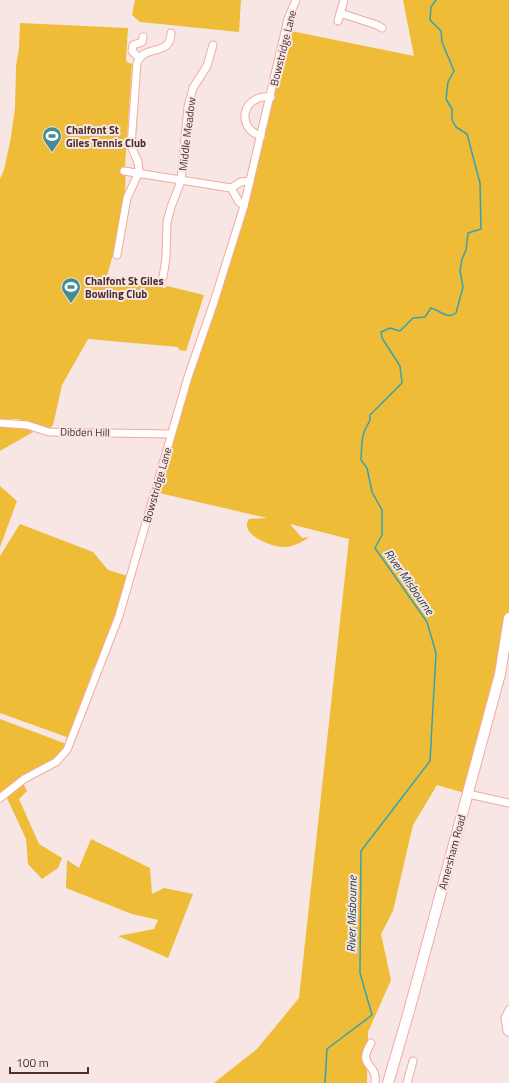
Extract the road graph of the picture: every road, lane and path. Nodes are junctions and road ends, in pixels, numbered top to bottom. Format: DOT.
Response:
graph roads {
  1 [pos="296,0"];
  2 [pos="344,0"];
  3 [pos="340,13"];
  4 [pos="338,21"];
  5 [pos="382,28"];
  6 [pos="171,33"];
  7 [pos="143,37"];
  8 [pos="214,45"];
  9 [pos="138,58"];
  10 [pos="271,97"];
  11 [pos="261,136"];
  12 [pos="124,171"];
  13 [pos="139,172"];
  14 [pos="250,180"];
  15 [pos="181,181"];
  16 [pos="231,188"];
  17 [pos="244,206"];
  18 [pos="116,255"];
  19 [pos="163,277"];
  20 [pos="0,423"];
  21 [pos="171,434"];
  22 [pos="509,618"];
  23 [pos="468,794"];
  24 [pos="0,798"];
  25 [pos="509,803"];
  26 [pos="509,1010"];
  27 [pos="509,1032"];
  28 [pos="371,1043"];
  29 [pos="413,1061"];
  30 [pos="375,1083"];
  31 [pos="388,1083"];
  32 [pos="406,1083"];
  1 -- 10 [label="street, Bowstridge Lane"];
  2 -- 3 [label="street"];
  3 -- 4 [label="street"];
  3 -- 5 [label="street"];
  6 -- 9 [label="street"];
  7 -- 9 [label="street"];
  8 -- 15 [label="street, Middle Meadow"];
  9 -- 13 [label="street"];
  10 -- 11 [label="street, Bowstridge Lane"];
  10 -- 11 [label="street, Bowstridge Lane"];
  11 -- 14 [label="street, Bowstridge Lane"];
  12 -- 13 [label="street"];
  13 -- 15 [label="street"];
  13 -- 18 [label="street"];
  14 -- 16 [label="street"];
  14 -- 17 [label="street, Bowstridge Lane"];
  15 -- 16 [label="street"];
  15 -- 19 [label="street, Middle Meadow"];
  16 -- 17 [label="street"];
  17 -- 21 [label="street, Bowstridge Lane"];
  20 -- 21 [label="street, Dibden Hill"];
  21 -- 24 [label="street, Bowstridge Lane"];
  22 -- 23 [label="highway, Amersham Road"];
  23 -- 25 [label="street"];
  23 -- 31 [label="highway, Amersham Road"];
  26 -- 27 [label="street"];
  28 -- 30 [label="street"];
  29 -- 32 [label="street"];
}
